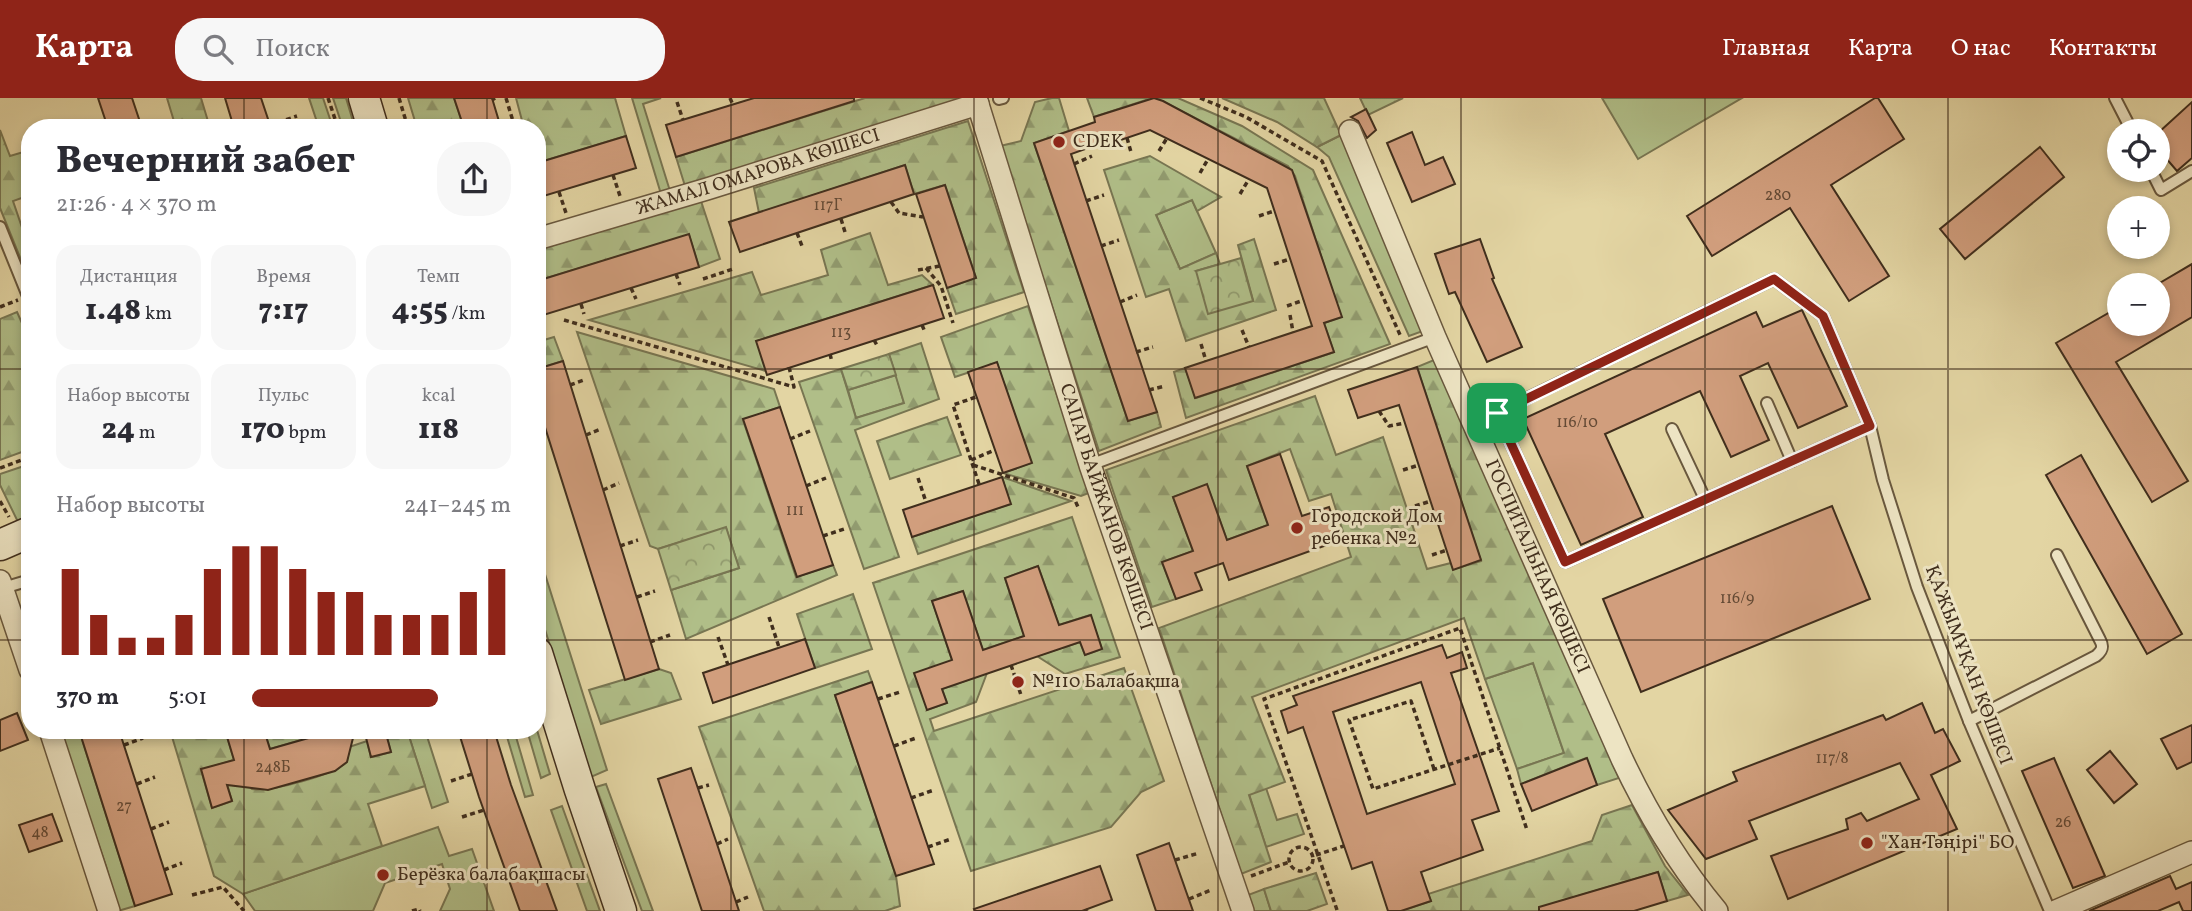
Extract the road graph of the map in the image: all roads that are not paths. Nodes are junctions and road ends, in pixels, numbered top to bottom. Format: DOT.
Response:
graph roads {
  1 [pos="364,98"];
  2 [pos="2115,98"];
  3 [pos="989,100"];
  4 [pos="370,119"];
  5 [pos="2126,119"];
  6 [pos="1350,131"];
  7 [pos="2192,171"];
  8 [pos="2157,182"];
  9 [pos="0,227"];
  10 [pos="546,236"];
  11 [pos="21,279"];
  12 [pos="1435,337"];
  13 [pos="1767,403"];
  14 [pos="1497,413"];
  15 [pos="1474,424"];
  16 [pos="1870,426"];
  17 [pos="1672,429"];
  18 [pos="1792,461"];
  19 [pos="1090,465"];
  20 [pos="1705,499"];
  21 [pos="21,536"];
  22 [pos="0,545"];
  23 [pos="2057,555"];
  24 [pos="21,582"];
  25 [pos="1,586"];
  26 [pos="21,644"];
  27 [pos="546,682"];
  28 [pos="1969,721"];
  29 [pos="53,739"];
  30 [pos="2192,852"];
  31 [pos="109,911"];
  32 [pos="621,911"];
  33 [pos="1243,911"];
  34 [pos="1717,911"];
  35 [pos="2050,911"];
  36 [pos="2056,911"];
  1 -- 4 [label="main road"];
  2 -- 5 [label="lane"];
  3 -- 10 [label="street, ЖАМАЛ ОМАРОВА КӨШЕСІ"];
  3 -- 19 [label="street, САПАР БАЙЖАНОВ КӨШЕСІ"];
  6 -- 12 [label="street, ГОСПИТАЛЬНАЯ КӨШЕСІ"];
  7 -- 8 [label="lane"];
  9 -- 11 [label="lane"];
  12 -- 15 [label="street, ГОСПИТАЛЬНАЯ КӨШЕСІ"];
  12 -- 19 [label="lane"];
  13 -- 18 [label="lane"];
  14 -- 15 [label="lane"];
  14 -- 16 [label="lane, ҚАЖЫМҰҚАН КӨШЕСІ"];
  14 -- 20 [label="lane"];
  15 -- 34 [label="street, ГОСПИТАЛЬНАЯ КӨШЕСІ"];
  16 -- 18 [label="lane"];
  16 -- 28 [label="lane, ҚАЖЫМҰҚАН КӨШЕСІ"];
  17 -- 20 [label="lane"];
  18 -- 20 [label="lane"];
  19 -- 33 [label="street, САПАР БАЙЖАНОВ КӨШЕСІ"];
  21 -- 22 [label="main road"];
  23 -- 28 [label="lane"];
  24 -- 25 [label="lane"];
  25 -- 26 [label="street"];
  27 -- 32 [label="main road"];
  28 -- 35 [label="lane, ҚАЖЫМҰҚАН КӨШЕСІ"];
  29 -- 31 [label="street"];
  30 -- 36 [label="street"];
}
